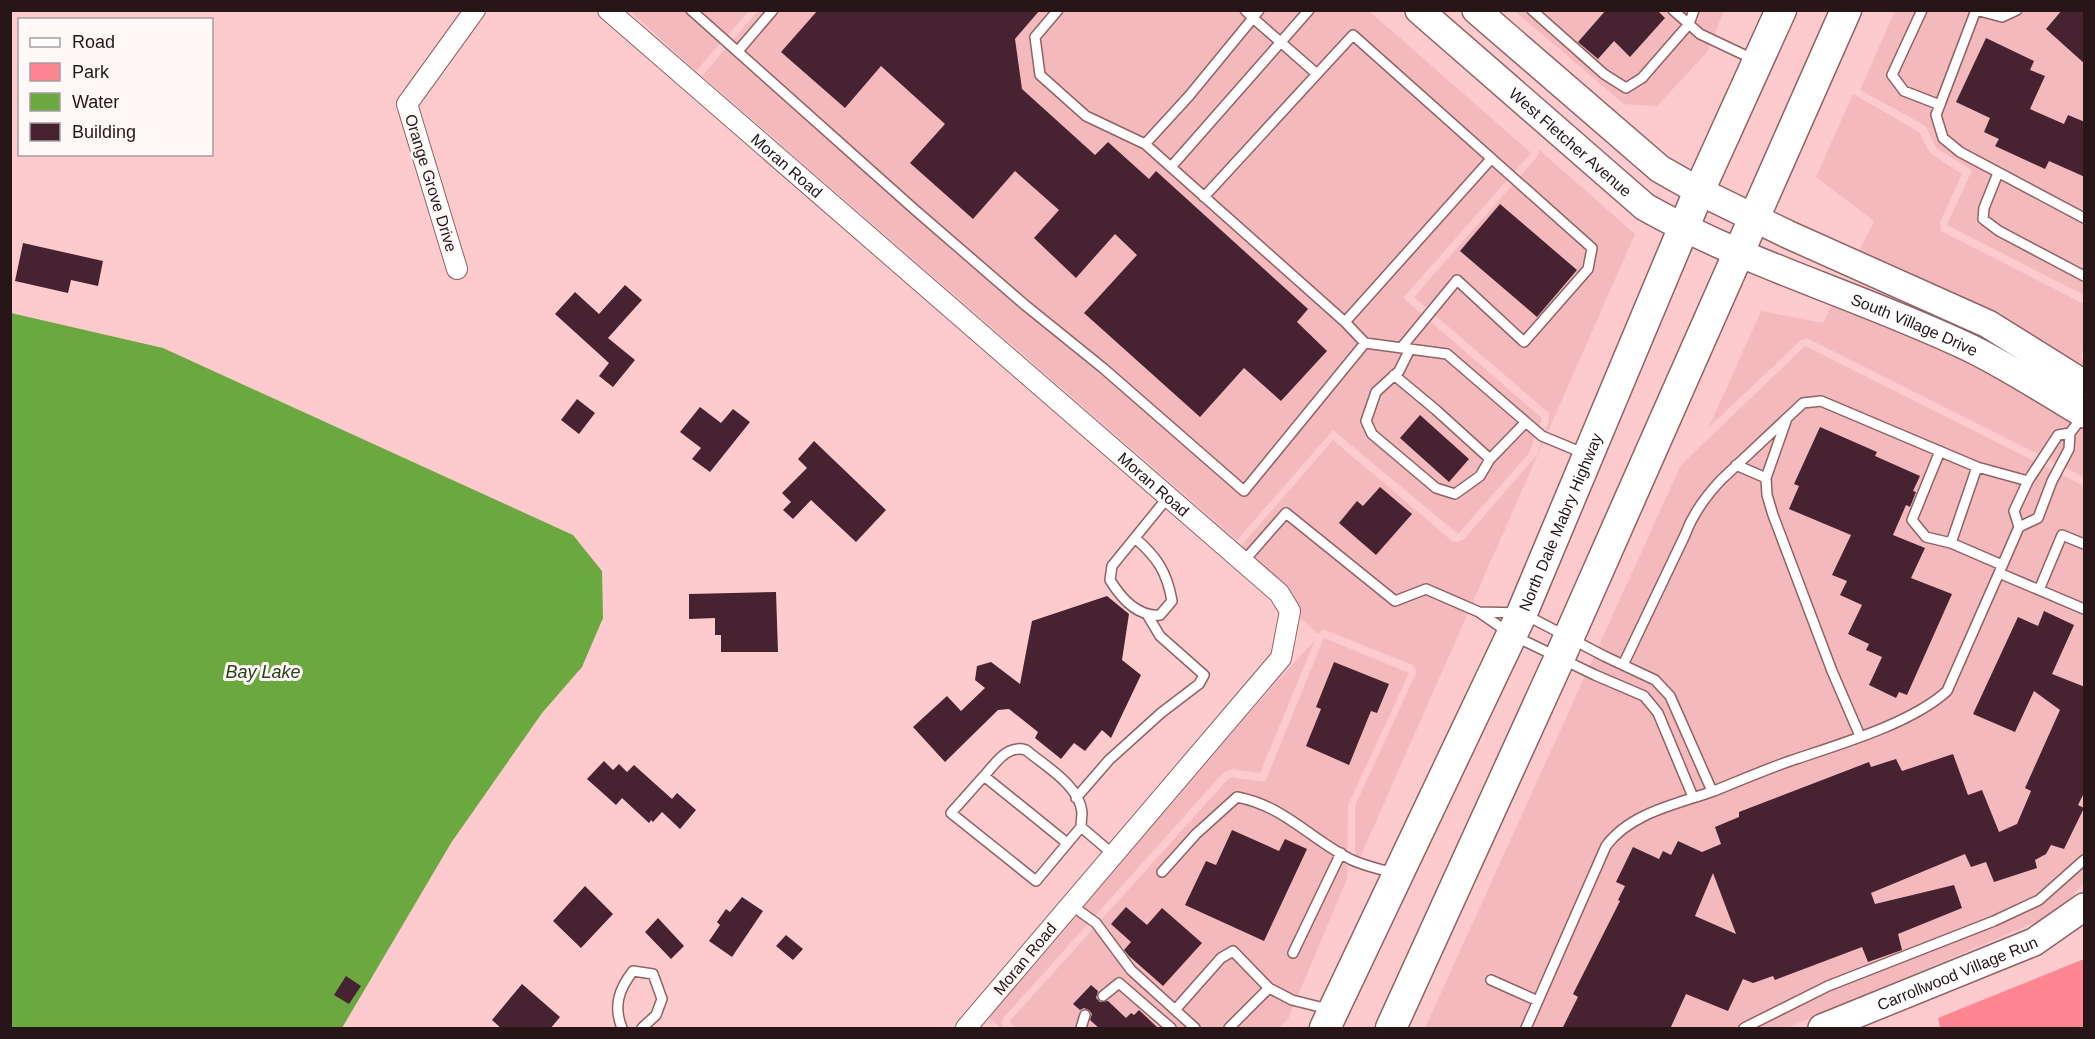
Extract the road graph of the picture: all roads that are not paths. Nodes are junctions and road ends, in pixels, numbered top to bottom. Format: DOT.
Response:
graph roads {
  1 [pos="475,10"];
  2 [pos="608,10"];
  3 [pos="691,10"];
  4 [pos="773,10"];
  5 [pos="1058,10"];
  6 [pos="1245,10"];
  7 [pos="1309,10"];
  8 [pos="1419,10"];
  9 [pos="1476,10"];
  10 [pos="1532,10"];
  11 [pos="1672,10"];
  12 [pos="1694,10"];
  13 [pos="1781,10"];
  14 [pos="1846,10"];
  15 [pos="1922,10"];
  16 [pos="2017,10"];
  17 [pos="1256,14"];
  18 [pos="1689,24"];
  19 [pos="1281,42"];
  20 [pos="738,51"];
  21 [pos="1758,62"];
  22 [pos="1317,74"];
  23 [pos="1940,105"];
  24 [pos="1145,144"];
  25 [pos="1491,159"];
  26 [pos="1171,167"];
  27 [pos="1998,173"];
  28 [pos="1698,192"];
  29 [pos="1204,197"];
  30 [pos="1755,217"];
  31 [pos="2085,218"];
  32 [pos="1684,229"];
  33 [pos="1737,253"];
  34 [pos="457,269"];
  35 [pos="2085,276"];
  36 [pos="1345,322"];
  37 [pos="1365,342"];
  38 [pos="1406,348"];
  39 [pos="1394,375"];
  40 [pos="2085,384"];
  41 [pos="1787,418"];
  42 [pos="2081,419"];
  43 [pos="1526,422"];
  44 [pos="1940,451"];
  45 [pos="1588,456"];
  46 [pos="1490,459"];
  47 [pos="1736,465"];
  48 [pos="1977,466"];
  49 [pos="1766,477"];
  50 [pos="2028,481"];
  51 [pos="1168,497"];
  52 [pos="2019,527"];
  53 [pos="1135,538"];
  54 [pos="1951,543"];
  55 [pos="2085,544"];
  56 [pos="1243,562"];
  57 [pos="2001,569"];
  58 [pos="2039,590"];
  59 [pos="2085,609"];
  60 [pos="1479,612"];
  61 [pos="1148,616"];
  62 [pos="1517,624"];
  63 [pos="1565,647"];
  64 [pos="1623,665"];
  65 [pos="1860,736"];
  66 [pos="984,776"];
  67 [pos="1712,791"];
  68 [pos="1693,797"];
  69 [pos="1076,798"];
  70 [pos="1081,827"];
  71 [pos="1067,843"];
  72 [pos="1341,853"];
  73 [pos="1114,855"];
  74 [pos="2085,860"];
  75 [pos="1162,872"];
  76 [pos="1398,874"];
  77 [pos="1071,905"];
  78 [pos="2085,907"];
  79 [pos="1293,952"];
  80 [pos="1491,980"];
  81 [pos="1269,988"];
  82 [pos="1103,996"];
  83 [pos="1538,1001"];
  84 [pos="1175,1010"];
  85 [pos="1085,1015"];
  86 [pos="1329,1020"];
  87 [pos="976,1025"];
  88 [pos="622,1029"];
  89 [pos="642,1029"];
  90 [pos="1081,1029"];
  91 [pos="1171,1029"];
  92 [pos="1195,1029"];
  93 [pos="1229,1029"];
  94 [pos="1391,1029"];
  95 [pos="1526,1029"];
  96 [pos="1744,1029"];
  97 [pos="1822,1029"];
  1 -- 34 [label="street, Orange Grove Drive"];
  2 -- 51 [label="street, Moran Road"];
  3 -- 20 [label="lane"];
  4 -- 20 [label="lane"];
  5 -- 24 [label="lane"];
  6 -- 17 [label="lane"];
  7 -- 19 [label="lane"];
  8 -- 32 [label="street, West Fletcher Avenue"];
  9 -- 28 [label="street"];
  10 -- 18 [label="lane"];
  11 -- 18 [label="lane"];
  12 -- 18 [label="lane"];
  13 -- 21 [label="main road, North Dale Mabry Highway"];
  14 -- 30 [label="main road"];
  15 -- 23 [label="lane"];
  16 -- 23 [label="lane"];
  17 -- 19 [label="lane"];
  17 -- 24 [label="lane"];
  18 -- 21 [label="lane"];
  19 -- 22 [label="lane"];
  19 -- 26 [label="lane"];
  20 -- 37 [label="lane"];
  21 -- 28 [label="main road, North Dale Mabry Highway"];
  22 -- 25 [label="lane"];
  22 -- 29 [label="lane"];
  23 -- 27 [label="lane"];
  24 -- 26 [label="lane"];
  25 -- 36 [label="lane"];
  25 -- 38 [label="lane"];
  26 -- 29 [label="lane"];
  27 -- 31 [label="lane"];
  27 -- 35 [label="lane"];
  28 -- 30 [label="street"];
  28 -- 32 [label="main road, North Dale Mabry Highway"];
  29 -- 36 [label="lane"];
  30 -- 33 [label="main road"];
  30 -- 40 [label="street, South Village Drive"];
  32 -- 33 [label="street, West Fletcher Avenue"];
  32 -- 45 [label="main road, North Dale Mabry Highway"];
  33 -- 42 [label="street, South Village Drive"];
  33 -- 63 [label="main road"];
  36 -- 37 [label="lane"];
  37 -- 38 [label="lane"];
  38 -- 39 [label="lane"];
  38 -- 43 [label="lane"];
  39 -- 46 [label="lane"];
  39 -- 46 [label="lane"];
  41 -- 44 [label="lane"];
  41 -- 47 [label="lane"];
  41 -- 49 [label="lane"];
  42 -- 50 [label="lane"];
  42 -- 52 [label="lane"];
  43 -- 45 [label="lane"];
  43 -- 46 [label="lane"];
  44 -- 48 [label="lane"];
  44 -- 54 [label="lane"];
  45 -- 62 [label="main road, North Dale Mabry Highway"];
  47 -- 49 [label="lane"];
  47 -- 64 [label="lane"];
  48 -- 50 [label="lane"];
  48 -- 54 [label="lane"];
  49 -- 65 [label="lane"];
  50 -- 52 [label="lane"];
  51 -- 53 [label="lane"];
  51 -- 56 [label="street, Moran Road"];
  52 -- 57 [label="lane"];
  53 -- 61 [label="lane"];
  53 -- 61 [label="lane"];
  54 -- 57 [label="lane"];
  55 -- 58 [label="lane"];
  56 -- 60 [label="lane"];
  56 -- 73 [label="street, Moran Road"];
  57 -- 58 [label="lane"];
  57 -- 65 [label="lane"];
  58 -- 59 [label="lane"];
  60 -- 62 [label="lane"];
  60 -- 62 [label="lane"];
  61 -- 69 [label="lane"];
  62 -- 63 [label="lane"];
  62 -- 63 [label="lane"];
  62 -- 76 [label="main road, North Dale Mabry Highway"];
  63 -- 64 [label="lane"];
  63 -- 68 [label="lane"];
  63 -- 94 [label="main road"];
  64 -- 67 [label="lane"];
  65 -- 67 [label="lane"];
  66 -- 69 [label="lane"];
  66 -- 71 [label="lane"];
  66 -- 71 [label="lane"];
  67 -- 68 [label="lane"];
  68 -- 83 [label="lane"];
  69 -- 70 [label="lane"];
  70 -- 71 [label="lane"];
  70 -- 73 [label="lane"];
  72 -- 75 [label="lane"];
  72 -- 76 [label="lane"];
  72 -- 79 [label="lane"];
  73 -- 77 [label="street, Moran Road"];
  74 -- 96 [label="lane"];
  76 -- 86 [label="main road, North Dale Mabry Highway"];
  77 -- 84 [label="lane"];
  77 -- 87 [label="street, Moran Road"];
  78 -- 97 [label="street, Carrollwood Village Run"];
  80 -- 83 [label="lane"];
  81 -- 84 [label="lane"];
  81 -- 86 [label="lane"];
  81 -- 93 [label="lane"];
  82 -- 91 [label="lane"];
  83 -- 95 [label="lane"];
  84 -- 92 [label="lane"];
  85 -- 90 [label="lane"];
  88 -- 89 [label="lane"];
}
